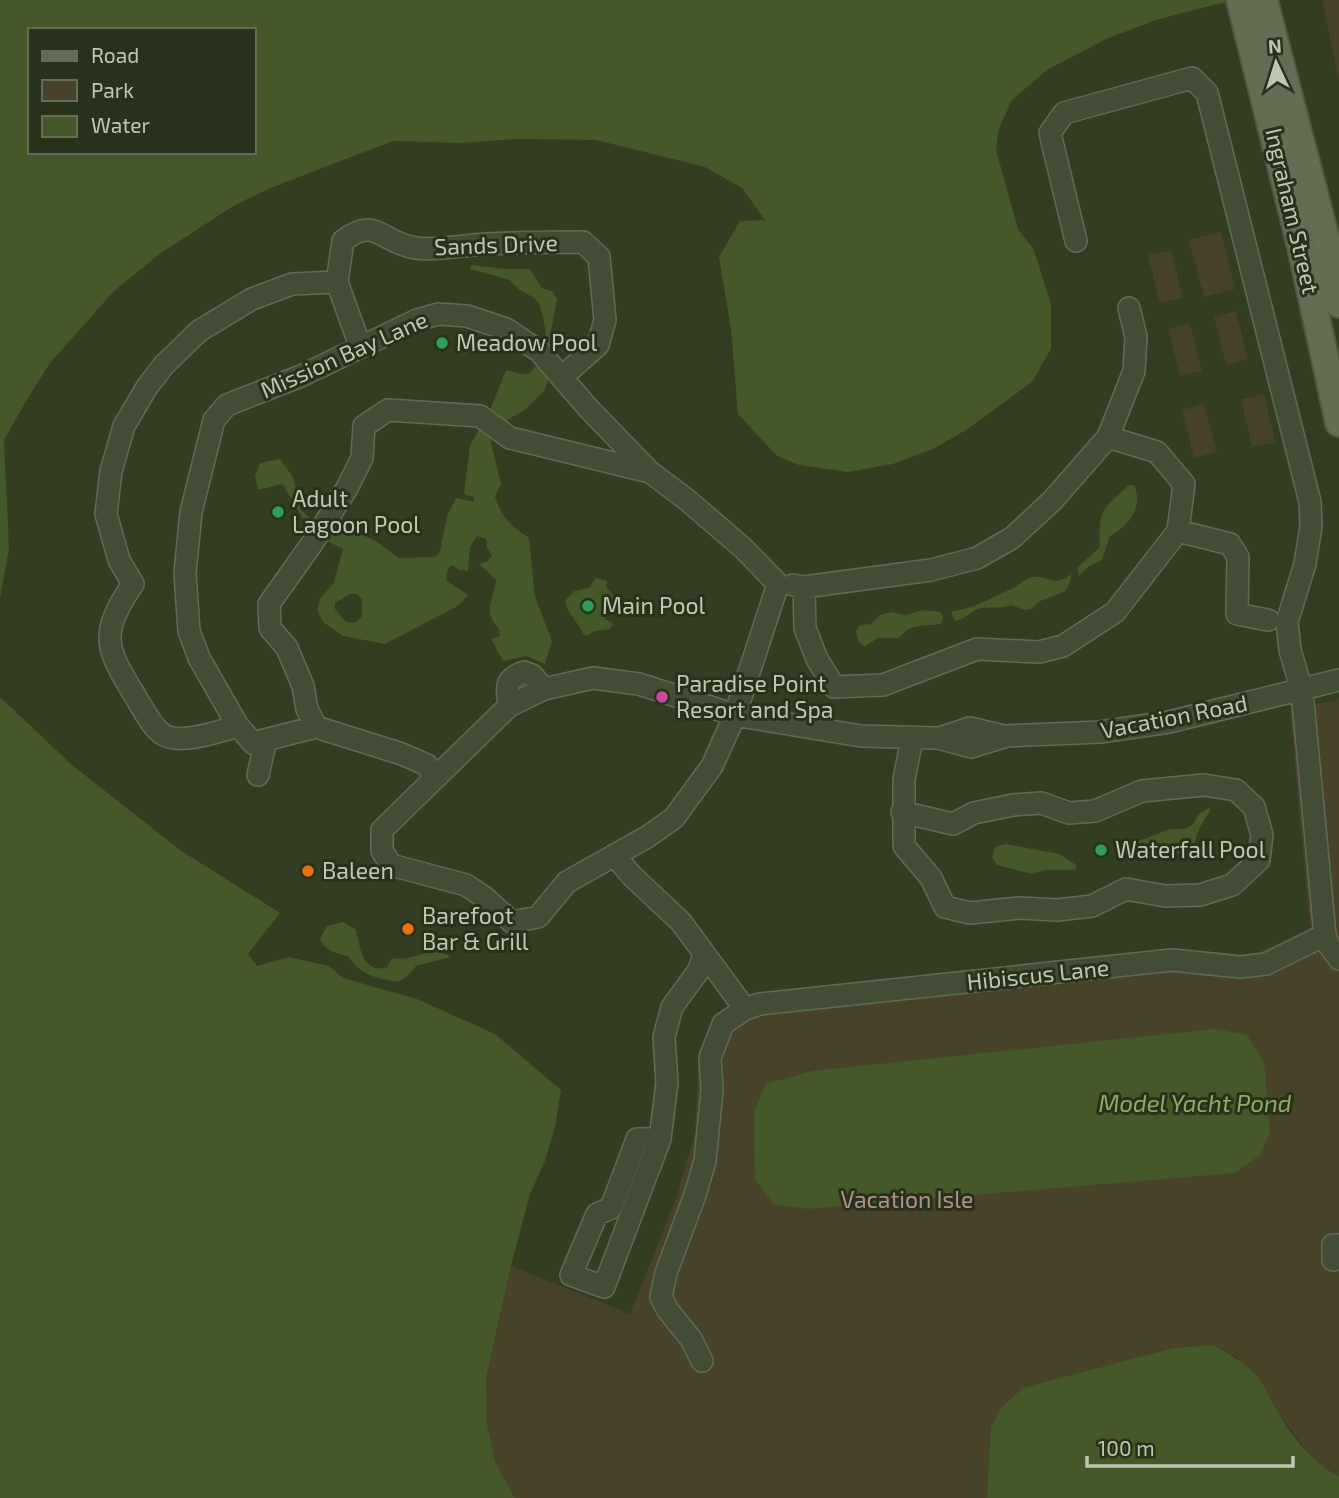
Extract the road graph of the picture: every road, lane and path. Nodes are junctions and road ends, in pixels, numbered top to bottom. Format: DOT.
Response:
graph roads {
  1 [pos="1240,0"];
  2 [pos="1264,0"];
  3 [pos="1271,76"];
  4 [pos="1076,241"];
  5 [pos="337,282"];
  6 [pos="1339,304"];
  7 [pos="1129,308"];
  8 [pos="360,346"];
  9 [pos="563,376"];
  10 [pos="1339,423"];
  11 [pos="1108,436"];
  12 [pos="650,472"];
  13 [pos="1178,531"];
  14 [pos="778,584"];
  15 [pos="804,587"];
  16 [pos="1268,620"];
  17 [pos="1339,680"];
  18 [pos="1302,691"];
  19 [pos="735,715"];
  20 [pos="238,726"];
  21 [pos="316,727"];
  22 [pos="912,739"];
  23 [pos="266,740"];
  24 [pos="258,775"];
  25 [pos="435,778"];
  26 [pos="902,812"];
  27 [pos="614,855"];
  28 [pos="1325,935"];
  29 [pos="704,954"];
  30 [pos="1339,959"];
  31 [pos="745,1009"];
  32 [pos="660,1139"];
  33 [pos="702,1361"];
  1 -- 3 [label="main road, Ingraham Street"];
  2 -- 3 [label="main road, Ingraham Street"];
  3 -- 6 [label="main road, Ingraham Street"];
  3 -- 10 [label="main road, Ingraham Street"];
  4 -- 18 [label="street"];
  5 -- 8 [label="street"];
  5 -- 9 [label="street, Sands Drive"];
  5 -- 20 [label="street"];
  7 -- 11 [label="street"];
  8 -- 9 [label="street, Mission Bay Lane"];
  8 -- 20 [label="street, Mission Bay Lane"];
  9 -- 12 [label="street, Mission Bay Lane"];
  11 -- 13 [label="street"];
  11 -- 15 [label="street"];
  12 -- 14 [label="street, Mission Bay Lane"];
  12 -- 21 [label="street"];
  13 -- 15 [label="street"];
  13 -- 16 [label="street"];
  14 -- 15 [label="street"];
  14 -- 19 [label="street"];
  17 -- 18 [label="street, Vacation Road"];
  18 -- 22 [label="street, Vacation Road"];
  18 -- 28 [label="street"];
  19 -- 22 [label="street, Vacation Road"];
  19 -- 25 [label="street, Vacation Road"];
  19 -- 27 [label="street"];
  20 -- 23 [label="street"];
  21 -- 23 [label="street"];
  21 -- 25 [label="street"];
  22 -- 26 [label="street"];
  23 -- 24 [label="street"];
  25 -- 27 [label="street, Vacation Road"];
  26 -- 26 [label="street"];
  27 -- 29 [label="street"];
  28 -- 30 [label="street"];
  28 -- 31 [label="street, Hibiscus Lane"];
  29 -- 31 [label="street"];
  29 -- 32 [label="street"];
  31 -- 33 [label="street"];
  32 -- 32 [label="street"];
}
